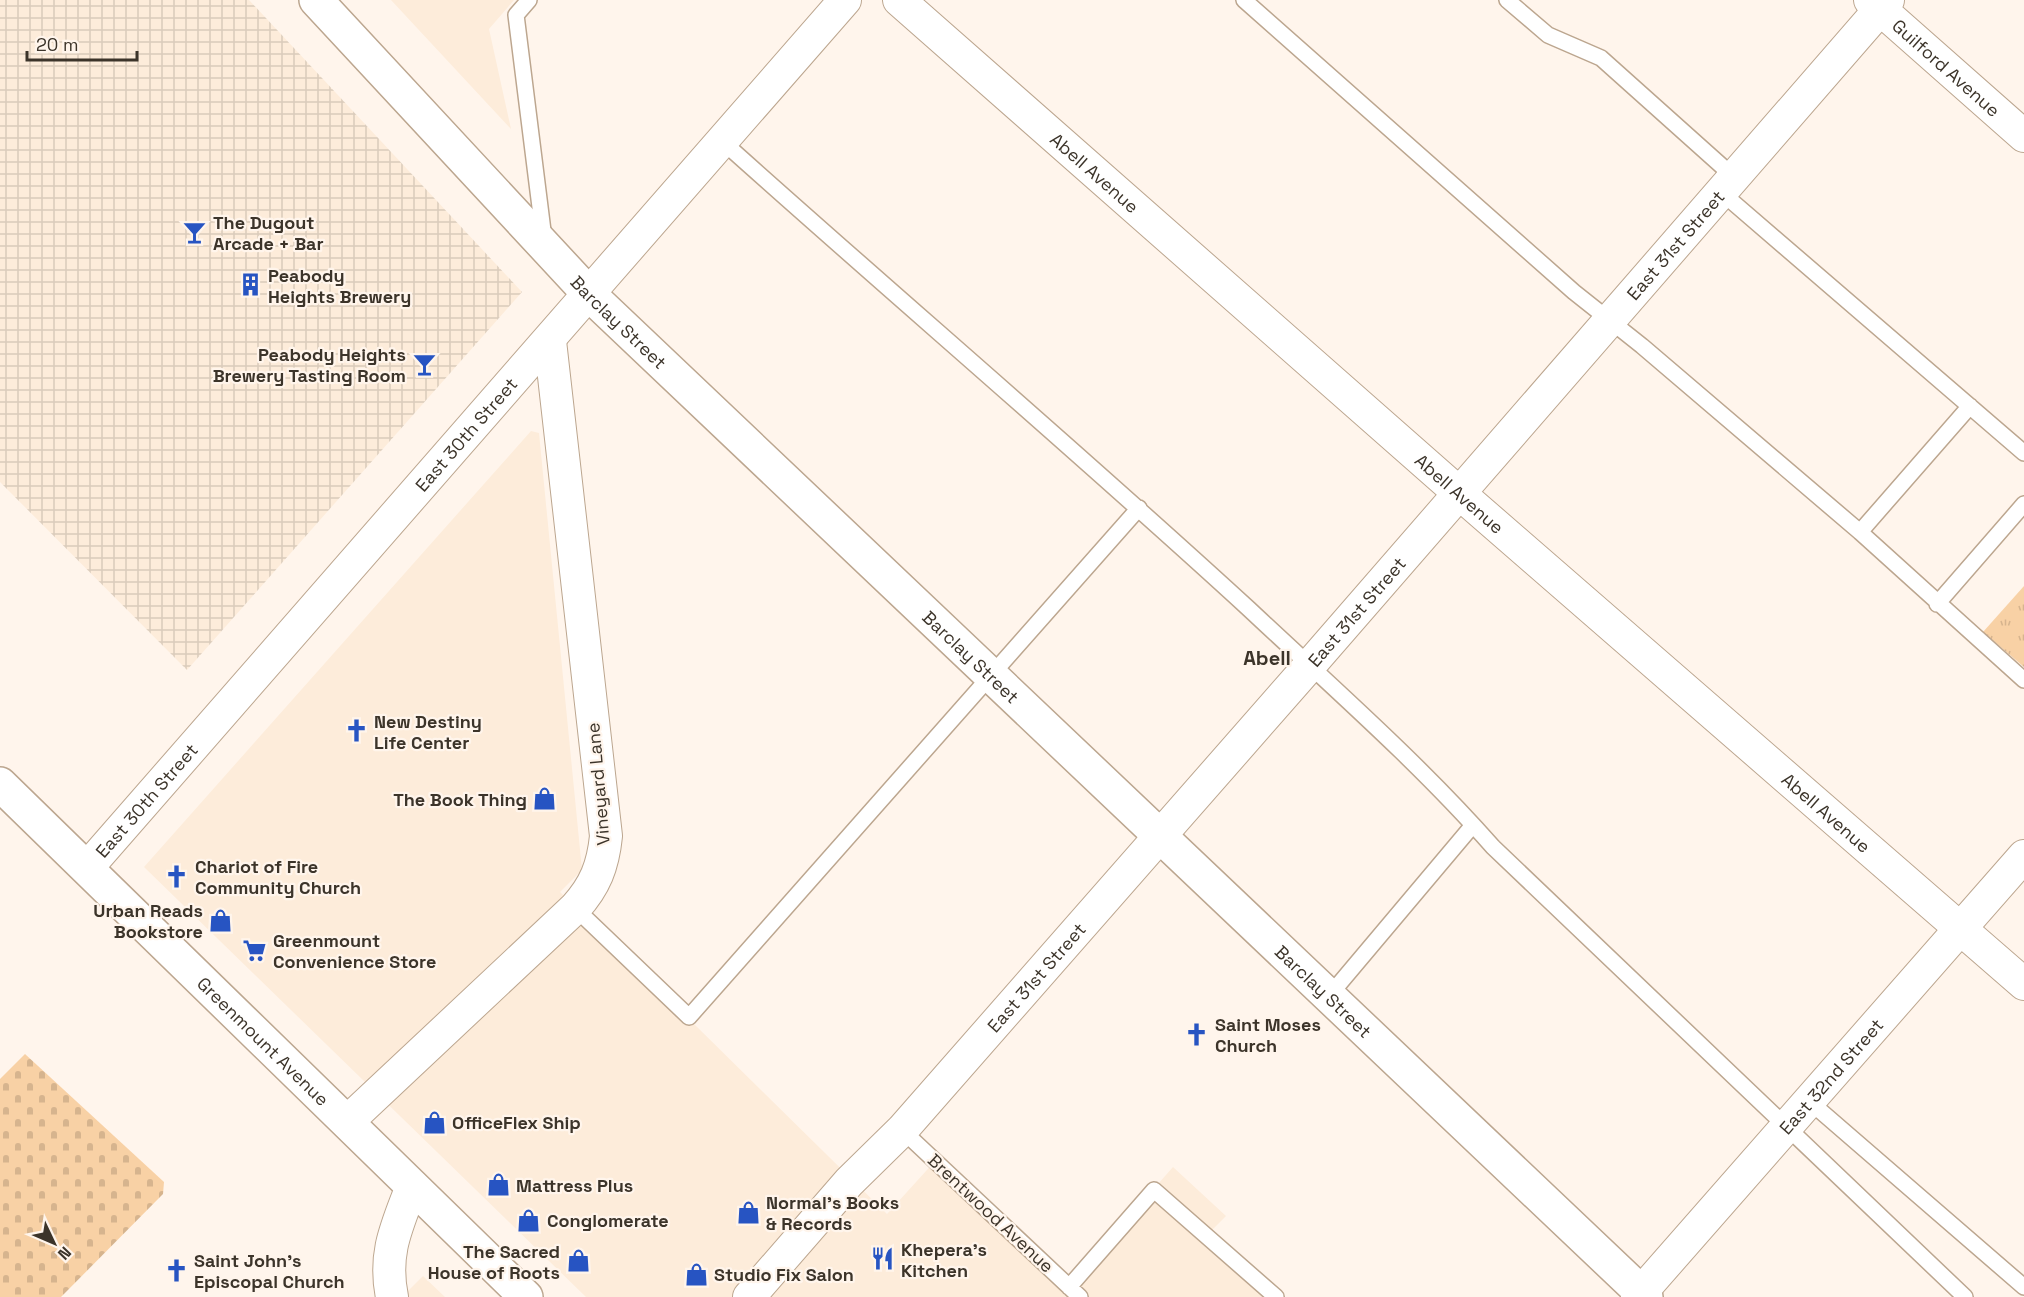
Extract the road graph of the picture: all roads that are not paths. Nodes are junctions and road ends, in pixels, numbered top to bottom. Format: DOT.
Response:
graph roads {
  1 [pos="316,0"];
  2 [pos="529,0"];
  3 [pos="845,0"];
  4 [pos="899,0"];
  5 [pos="1244,0"];
  6 [pos="1507,0"];
  7 [pos="1879,3"];
  8 [pos="2024,135"];
  9 [pos="722,141"];
  10 [pos="1727,184"];
  11 [pos="545,248"];
  12 [pos="590,295"];
  13 [pos="1610,320"];
  14 [pos="550,341"];
  15 [pos="1970,406"];
  16 [pos="2024,453"];
  17 [pos="1459,493"];
  18 [pos="2024,504"];
  19 [pos="1139,508"];
  20 [pos="1860,532"];
  21 [pos="1937,604"];
  22 [pos="1310,665"];
  23 [pos="991,676"];
  24 [pos="2024,680"];
  25 [pos="0,784"];
  26 [pos="1473,825"];
  27 [pos="1159,835"];
  28 [pos="2024,856"];
  29 [pos="87,868"];
  30 [pos="575,908"];
  31 [pos="1960,929"];
  32 [pos="2024,984"];
  33 [pos="1329,996"];
  34 [pos="1809,1101"];
  35 [pos="347,1122"];
  36 [pos="1786,1128"];
  37 [pos="902,1130"];
  38 [pos="412,1186"];
  39 [pos="2024,1287"];
  40 [pos="1074,1292"];
  41 [pos="1641,1296"];
  42 [pos="392,1297"];
  43 [pos="526,1297"];
  44 [pos="749,1297"];
  45 [pos="1276,1297"];
  46 [pos="1965,1297"];
  1 -- 11 [label="street, Barclay Street"];
  2 -- 11 [label="lane"];
  3 -- 9 [label="street, East 30th Street"];
  4 -- 17 [label="street, Abell Avenue"];
  5 -- 13 [label="lane"];
  6 -- 10 [label="lane"];
  7 -- 8 [label="street, Guilford Avenue"];
  7 -- 10 [label="street, East 31st Street"];
  9 -- 12 [label="street, East 30th Street"];
  9 -- 19 [label="lane"];
  10 -- 13 [label="street, East 31st Street"];
  10 -- 15 [label="lane"];
  11 -- 12 [label="street, Barclay Street"];
  12 -- 14 [label="street, East 30th Street"];
  12 -- 23 [label="street, Barclay Street"];
  13 -- 17 [label="street, East 31st Street"];
  13 -- 20 [label="lane"];
  14 -- 29 [label="street, East 30th Street"];
  14 -- 30 [label="street, Vineyard Lane"];
  15 -- 16 [label="lane"];
  15 -- 20 [label="lane"];
  17 -- 22 [label="street, East 31st Street"];
  17 -- 31 [label="street, Abell Avenue"];
  18 -- 21 [label="lane"];
  19 -- 22 [label="lane"];
  19 -- 23 [label="lane"];
  20 -- 21 [label="lane"];
  21 -- 24 [label="lane"];
  22 -- 26 [label="lane"];
  22 -- 27 [label="street, East 31st Street"];
  23 -- 27 [label="street, Barclay Street"];
  23 -- 30 [label="lane"];
  25 -- 29 [label="street, Greenmount Avenue"];
  26 -- 33 [label="lane"];
  26 -- 36 [label="lane"];
  27 -- 33 [label="street, Barclay Street"];
  27 -- 37 [label="street, East 31st Street"];
  28 -- 31 [label="street, East 32nd Street"];
  29 -- 35 [label="street, Greenmount Avenue"];
  30 -- 35 [label="street, Vineyard Lane"];
  31 -- 32 [label="street, Abell Avenue"];
  31 -- 34 [label="street, East 32nd Street"];
  33 -- 41 [label="street, Barclay Street"];
  34 -- 36 [label="street, East 32nd Street"];
  34 -- 39 [label="lane"];
  35 -- 38 [label="street, Greenmount Avenue"];
  36 -- 41 [label="street, East 32nd Street"];
  36 -- 46 [label="lane"];
  37 -- 40 [label="lane, Brentwood Avenue"];
  37 -- 44 [label="street, East 31st Street"];
  38 -- 42 [label="street"];
  38 -- 43 [label="street, Greenmount Avenue"];
  40 -- 45 [label="lane"];
}
